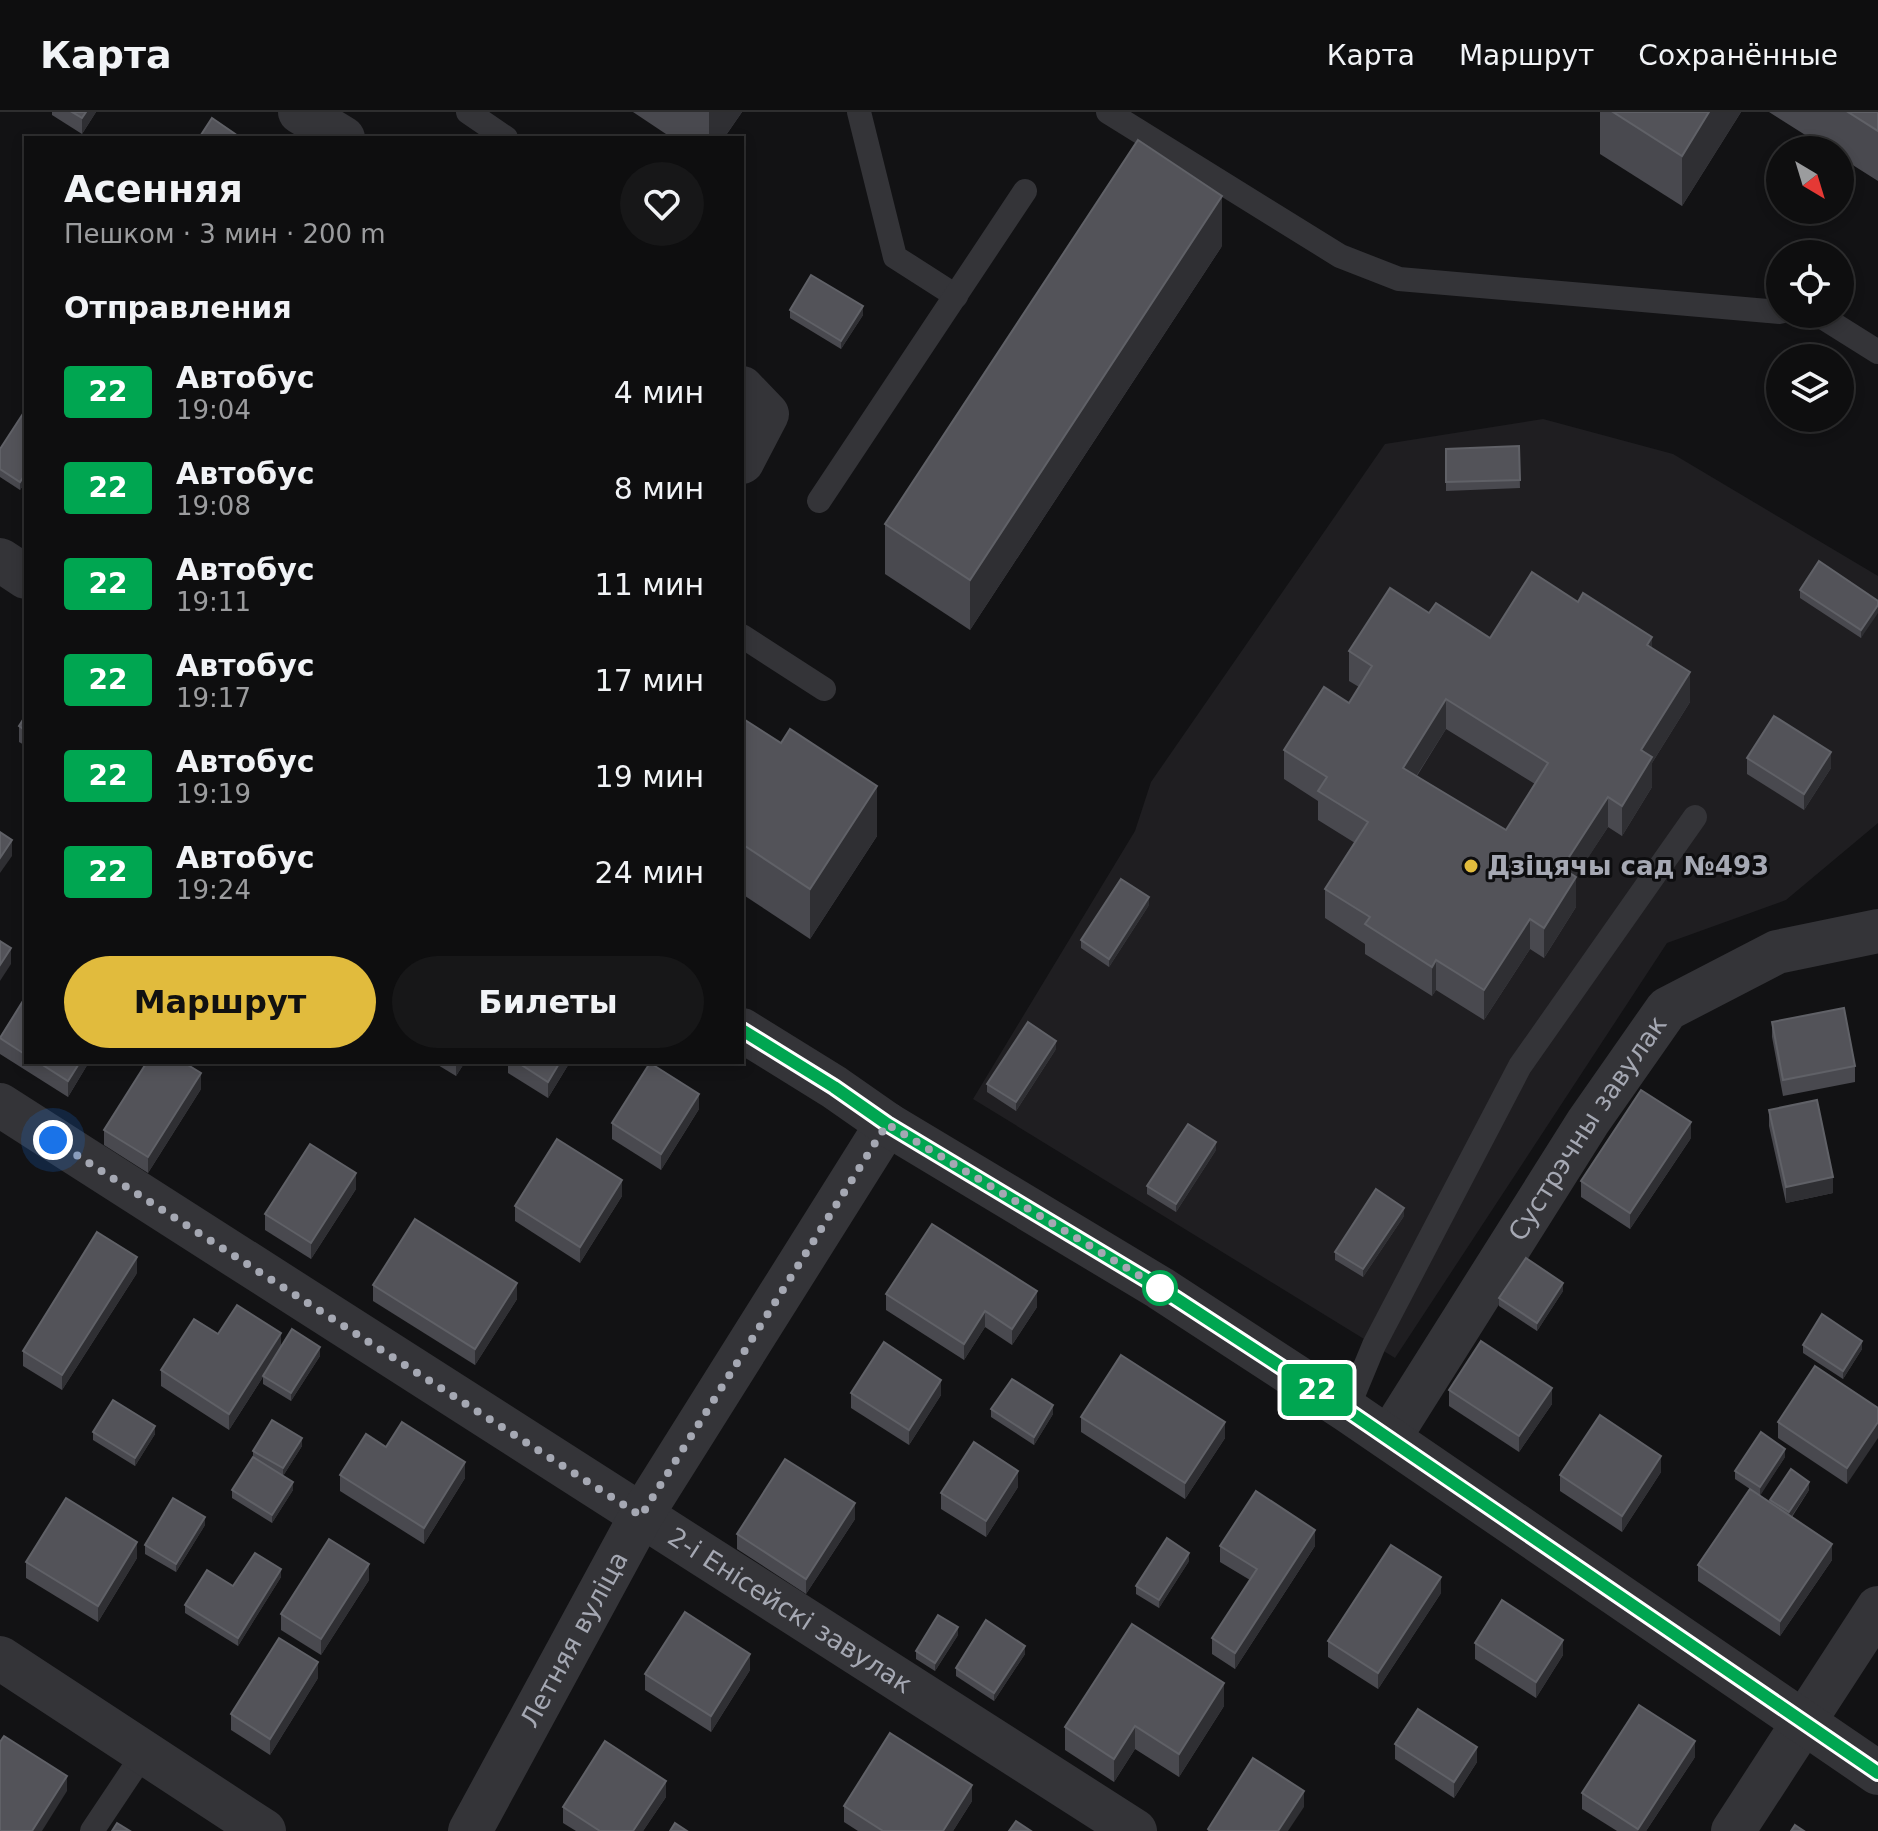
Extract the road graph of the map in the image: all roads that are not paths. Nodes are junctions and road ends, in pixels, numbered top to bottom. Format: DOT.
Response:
graph roads {
  1 [pos="300,112"];
  2 [pos="468,112"];
  3 [pos="859,112"];
  4 [pos="1108,112"];
  5 [pos="340,136"];
  6 [pos="503,136"];
  7 [pos="1025,191"];
  8 [pos="956,296"];
  9 [pos="1766,311"];
  10 [pos="1840,328"];
  11 [pos="1878,352"];
  12 [pos="744,390"];
  13 [pos="744,458"];
  14 [pos="819,501"];
  15 [pos="0,560"];
  16 [pos="24,576"];
  17 [pos="744,637"];
  18 [pos="824,689"];
  19 [pos="1695,817"];
  20 [pos="1878,931"];
  21 [pos="744,1031"];
  22 [pos="0,1105"];
  23 [pos="887,1124"];
  24 [pos="1347,1410"];
  25 [pos="1389,1438"];
  26 [pos="641,1516"];
  27 [pos="1878,1608"];
  28 [pos="0,1658"];
  29 [pos="1803,1721"];
  30 [pos="144,1753"];
  31 [pos="1878,1773"];
  32 [pos="92,1831"];
  33 [pos="264,1831"];
  34 [pos="470,1831"];
  35 [pos="1135,1831"];
  36 [pos="1733,1831"];
  1 -- 5 [label="street"];
  2 -- 6 [label="lane"];
  3 -- 8 [label="lane"];
  4 -- 9 [label="lane"];
  7 -- 8 [label="lane"];
  8 -- 14 [label="lane"];
  10 -- 11 [label="lane"];
  12 -- 13 [label="street"];
  15 -- 16 [label="street"];
  17 -- 18 [label="lane"];
  19 -- 24 [label="lane"];
  20 -- 25 [label="street, Сустрэчны завулак"];
  21 -- 23 [label="street"];
  22 -- 26 [label="street, 2-і Енісейскі завулак"];
  23 -- 24 [label="street"];
  23 -- 26 [label="street, Летняя вуліца"];
  24 -- 25 [label="street"];
  25 -- 29 [label="street"];
  26 -- 34 [label="street, Летняя вуліца"];
  26 -- 35 [label="street, 2-і Енісейскі завулак"];
  27 -- 29 [label="street"];
  28 -- 30 [label="street"];
  29 -- 31 [label="street"];
  29 -- 36 [label="street"];
  30 -- 32 [label="lane"];
  30 -- 33 [label="street"];
}
